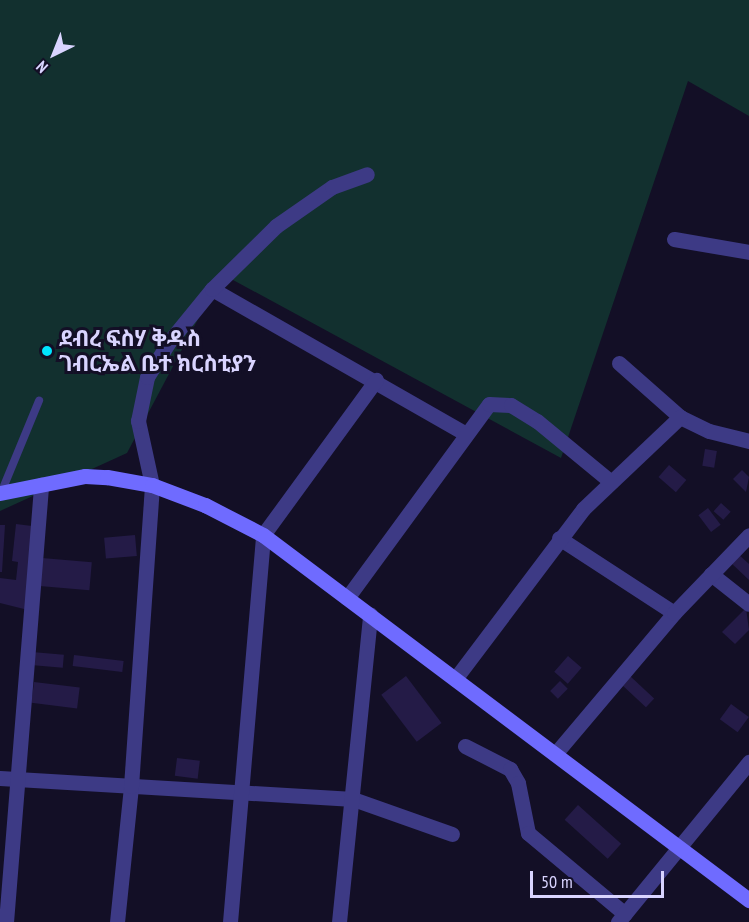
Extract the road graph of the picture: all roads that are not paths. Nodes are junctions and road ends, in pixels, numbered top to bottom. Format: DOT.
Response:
graph roads {
  1 [pos="367,174"];
  2 [pos="674,238"];
  3 [pos="749,252"];
  4 [pos="212,289"];
  5 [pos="619,363"];
  6 [pos="376,380"];
  7 [pos="39,401"];
  8 [pos="680,417"];
  9 [pos="466,434"];
  10 [pos="749,441"];
  11 [pos="612,482"];
  12 [pos="41,484"];
  13 [pos="152,485"];
  14 [pos="0,493"];
  15 [pos="263,535"];
  16 [pos="749,535"];
  17 [pos="559,538"];
  18 [pos="711,574"];
  19 [pos="347,598"];
  20 [pos="749,604"];
  21 [pos="674,613"];
  22 [pos="370,615"];
  23 [pos="454,679"];
  24 [pos="465,746"];
  25 [pos="555,754"];
  26 [pos="749,762"];
  27 [pos="0,778"];
  28 [pos="20,779"];
  29 [pos="131,786"];
  30 [pos="244,790"];
  31 [pos="353,799"];
  32 [pos="452,834"];
  33 [pos="677,848"];
  34 [pos="749,900"];
  35 [pos="622,918"];
  36 [pos="6,922"];
  37 [pos="117,922"];
  38 [pos="230,922"];
  39 [pos="339,922"];
  1 -- 4 [label="street"];
  2 -- 3 [label="street"];
  4 -- 6 [label="street"];
  4 -- 13 [label="street"];
  5 -- 8 [label="street"];
  6 -- 9 [label="street"];
  6 -- 15 [label="street"];
  7 -- 14 [label="lane"];
  8 -- 10 [label="street"];
  8 -- 11 [label="street"];
  9 -- 11 [label="street"];
  9 -- 19 [label="street"];
  11 -- 17 [label="street"];
  12 -- 13 [label="main road"];
  12 -- 14 [label="main road"];
  12 -- 28 [label="street"];
  13 -- 15 [label="main road"];
  13 -- 29 [label="street"];
  15 -- 19 [label="main road"];
  15 -- 30 [label="street"];
  16 -- 18 [label="street"];
  17 -- 21 [label="street"];
  17 -- 23 [label="street"];
  18 -- 20 [label="street"];
  18 -- 21 [label="street"];
  19 -- 22 [label="main road"];
  21 -- 25 [label="street"];
  22 -- 23 [label="main road"];
  22 -- 31 [label="street"];
  23 -- 25 [label="main road"];
  24 -- 35 [label="street"];
  25 -- 33 [label="main road"];
  26 -- 33 [label="street"];
  27 -- 28 [label="street"];
  28 -- 29 [label="street"];
  28 -- 36 [label="street"];
  29 -- 30 [label="street"];
  29 -- 37 [label="street"];
  30 -- 31 [label="street"];
  30 -- 38 [label="street"];
  31 -- 32 [label="street"];
  31 -- 39 [label="street"];
  33 -- 34 [label="main road"];
  33 -- 35 [label="street"];
}
